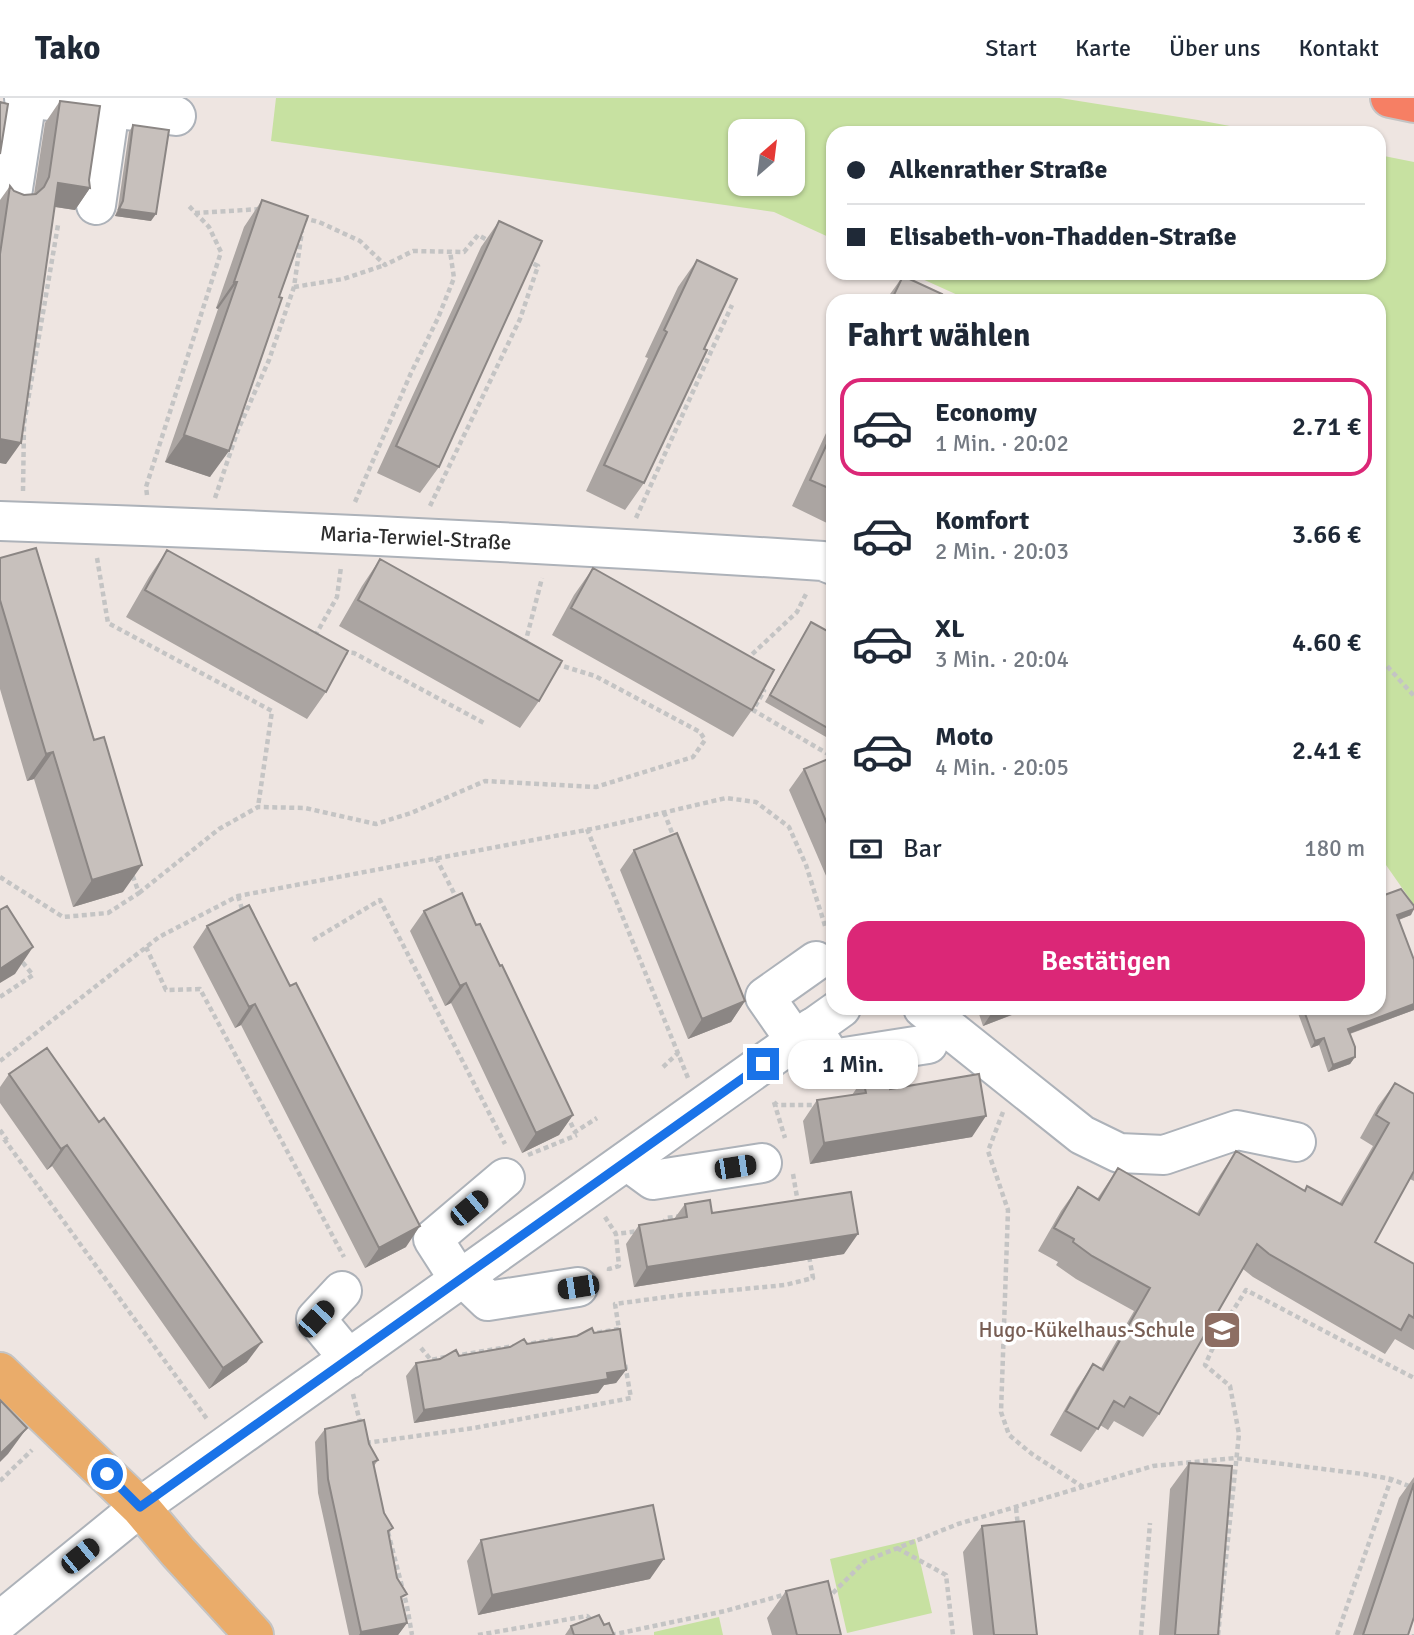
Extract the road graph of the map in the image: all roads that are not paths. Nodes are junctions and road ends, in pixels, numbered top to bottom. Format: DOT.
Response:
graph roads {
  1 [pos="26,98"];
  2 [pos="1390,98"];
  3 [pos="1414,103"];
  4 [pos="110,108"];
  5 [pos="176,116"];
  6 [pos="12,195"];
  7 [pos="96,205"];
  8 [pos="13,522"];
  9 [pos="826,563"];
  10 [pos="821,946"];
  11 [pos="816,1025"];
  12 [pos="925,1026"];
  13 [pos="1296,1142"];
  14 [pos="627,1161"];
  15 [pos="781,1161"];
  16 [pos="514,1162"];
  17 [pos="462,1279"];
  18 [pos="346,1280"];
  19 [pos="601,1287"];
  20 [pos="347,1360"];
  21 [pos="0,1372"];
  22 [pos="140,1507"];
  23 [pos="0,1623"];
  24 [pos="14,1635"];
  25 [pos="254,1635"];
  1 -- 4 [label="street"];
  1 -- 6 [label="street"];
  2 -- 3 [label="highway"];
  4 -- 5 [label="street"];
  4 -- 7 [label="street"];
  8 -- 9 [label="street, Maria-Terwiel-Straße"];
  10 -- 11 [label="street"];
  11 -- 12 [label="street"];
  11 -- 14 [label="street"];
  12 -- 13 [label="street"];
  14 -- 15 [label="street"];
  14 -- 17 [label="street"];
  16 -- 17 [label="street"];
  17 -- 19 [label="street"];
  17 -- 20 [label="street"];
  18 -- 20 [label="street"];
  20 -- 22 [label="street"];
  21 -- 22 [label="main road"];
  22 -- 23 [label="street"];
  22 -- 25 [label="main road"];
  23 -- 24 [label="street"];
}
